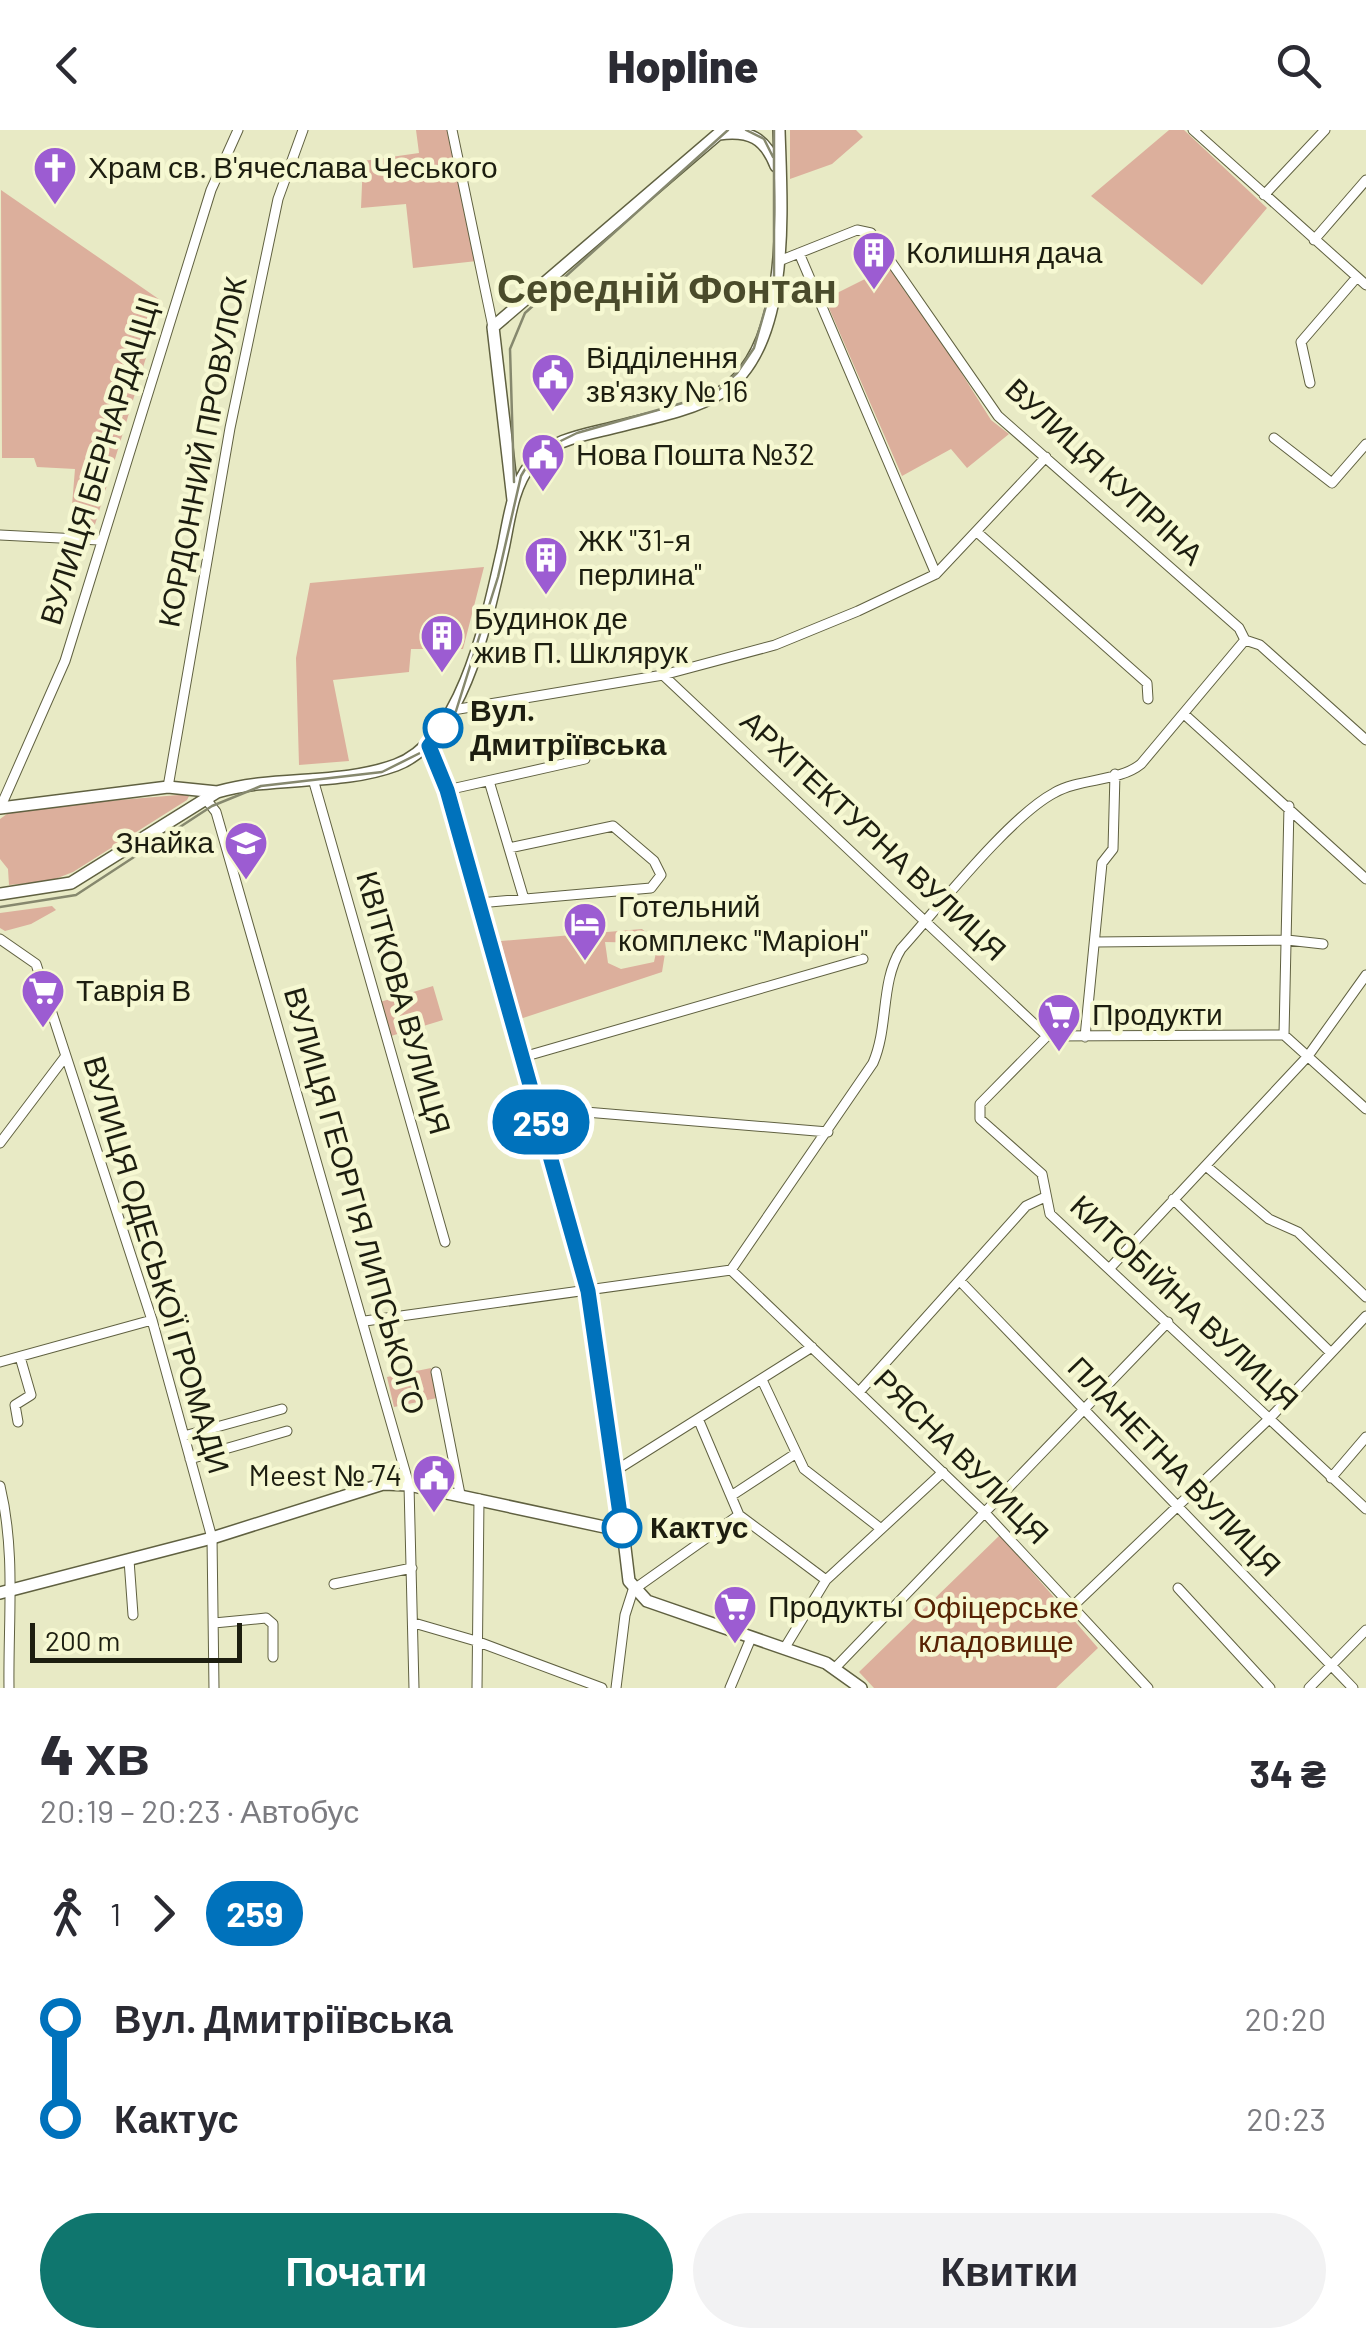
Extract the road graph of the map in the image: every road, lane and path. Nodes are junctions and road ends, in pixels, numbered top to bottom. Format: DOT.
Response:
graph roads {
  1 [pos="238,130"];
  2 [pos="303,130"];
  3 [pos="452,130"];
  4 [pos="778,130"];
  5 [pos="1192,130"];
  6 [pos="1325,130"];
  7 [pos="720,132"];
  8 [pos="780,175"];
  9 [pos="1366,180"];
  10 [pos="1264,196"];
  11 [pos="1314,240"];
  12 [pos="799,253"];
  13 [pos="779,261"];
  14 [pos="1357,277"];
  15 [pos="1366,285"];
  16 [pos="493,327"];
  17 [pos="1310,383"];
  18 [pos="1274,438"];
  19 [pos="1366,444"];
  20 [pos="1046,457"];
  21 [pos="511,458"];
  22 [pos="529,466"];
  23 [pos="513,500"];
  24 [pos="978,533"];
  25 [pos="0,535"];
  26 [pos="99,540"];
  27 [pos="936,574"];
  28 [pos="1245,640"];
  29 [pos="663,674"];
  30 [pos="1148,699"];
  31 [pos="454,710"];
  32 [pos="1184,714"];
  33 [pos="1366,740"];
  34 [pos="429,746"];
  35 [pos="585,760"];
  36 [pos="1114,774"];
  37 [pos="312,779"];
  38 [pos="489,781"];
  39 [pos="168,788"];
  40 [pos="447,790"];
  41 [pos="205,795"];
  42 [pos="1290,806"];
  43 [pos="0,807"];
  44 [pos="509,848"];
  45 [pos="1366,878"];
  46 [pos="0,894"];
  47 [pos="524,899"];
  48 [pos="479,903"];
  49 [pos="927,920"];
  50 [pos="0,940"];
  51 [pos="1287,940"];
  52 [pos="1095,942"];
  53 [pos="1323,944"];
  54 [pos="863,960"];
  55 [pos="1366,974"];
  56 [pos="1284,1035"];
  57 [pos="1047,1036"];
  58 [pos="1085,1037"];
  59 [pos="1308,1056"];
  60 [pos="66,1057"];
  61 [pos="522,1057"];
  62 [pos="537,1108"];
  63 [pos="1366,1110"];
  64 [pos="828,1132"];
  65 [pos="0,1143"];
  66 [pos="1206,1166"];
  67 [pos="1043,1198"];
  68 [pos="1173,1199"];
  69 [pos="445,1242"];
  70 [pos="1108,1268"];
  71 [pos="731,1270"];
  72 [pos="960,1281"];
  73 [pos="588,1291"];
  74 [pos="1366,1297"];
  75 [pos="1366,1316"];
  76 [pos="152,1320"];
  77 [pos="365,1322"];
  78 [pos="1168,1322"];
  79 [pos="812,1348"];
  80 [pos="1331,1353"];
  81 [pos="20,1357"];
  82 [pos="0,1362"];
  83 [pos="436,1372"];
  84 [pos="762,1382"];
  85 [pos="860,1391"];
  86 [pos="282,1409"];
  87 [pos="1085,1411"];
  88 [pos="1270,1418"];
  89 [pos="699,1421"];
  90 [pos="18,1422"];
  91 [pos="287,1431"];
  92 [pos="184,1436"];
  93 [pos="1366,1437"];
  94 [pos="794,1454"];
  95 [pos="190,1460"];
  96 [pos="615,1471"];
  97 [pos="944,1472"];
  98 [pos="1331,1478"];
  99 [pos="409,1485"];
  100 [pos="0,1486"];
  101 [pos="460,1494"];
  102 [pos="731,1496"];
  103 [pos="479,1499"];
  104 [pos="1178,1507"];
  105 [pos="1366,1510"];
  106 [pos="986,1514"];
  107 [pos="739,1515"];
  108 [pos="880,1528"];
  109 [pos="622,1531"];
  110 [pos="212,1538"];
  111 [pos="129,1560"];
  112 [pos="412,1568"];
  113 [pos="826,1580"];
  114 [pos="334,1584"];
  115 [pos="1178,1588"];
  116 [pos="633,1590"];
  117 [pos="5,1593"];
  118 [pos="1074,1606"];
  119 [pos="133,1615"];
  120 [pos="214,1623"];
  121 [pos="414,1623"];
  122 [pos="1366,1630"];
  123 [pos="752,1638"];
  124 [pos="476,1641"];
  125 [pos="784,1649"];
  126 [pos="273,1657"];
  127 [pos="1332,1666"];
  128 [pos="835,1668"];
  129 [pos="9,1688"];
  130 [pos="214,1688"];
  131 [pos="414,1688"];
  132 [pos="476,1688"];
  133 [pos="602,1688"];
  134 [pos="616,1688"];
  135 [pos="730,1688"];
  136 [pos="861,1688"];
  137 [pos="1148,1688"];
  138 [pos="1270,1688"];
  139 [pos="1309,1688"];
  140 [pos="1353,1688"];
  1 -- 26 [label="street, ВУЛИЦЯ БЕРНАРДАЦЦІ"];
  2 -- 39 [label="street, КОРДОННИЙ ПРОВУЛОК"];
  3 -- 16 [label="street"];
  4 -- 8 [label="main road"];
  5 -- 10 [label="street"];
  6 -- 10 [label="street"];
  7 -- 8 [label="main road"];
  7 -- 16 [label="main road"];
  8 -- 13 [label="main road"];
  9 -- 11 [label="street"];
  10 -- 11 [label="street"];
  11 -- 14 [label="street"];
  12 -- 13 [label="street, ВУЛИЦЯ КУПРІНА"];
  12 -- 20 [label="street, ВУЛИЦЯ КУПРІНА"];
  12 -- 27 [label="street"];
  13 -- 22 [label="main road"];
  14 -- 15 [label="street"];
  14 -- 17 [label="street"];
  16 -- 21 [label="main road"];
  18 -- 19 [label="street"];
  20 -- 24 [label="street"];
  20 -- 28 [label="street, ВУЛИЦЯ КУПРІНА"];
  21 -- 22 [label="main road"];
  21 -- 23 [label="main road"];
  22 -- 23 [label="main road"];
  23 -- 31 [label="main road"];
  24 -- 27 [label="street"];
  24 -- 30 [label="street"];
  25 -- 26 [label="street"];
  26 -- 43 [label="street, ВУЛИЦЯ БЕРНАРДАЦЦІ"];
  27 -- 29 [label="street"];
  28 -- 32 [label="street"];
  28 -- 33 [label="street, ВУЛИЦЯ КУПРІНА"];
  29 -- 31 [label="street"];
  29 -- 49 [label="street, АРХІТЕКТУРНА ВУЛИЦЯ"];
  31 -- 34 [label="main road"];
  32 -- 36 [label="street"];
  32 -- 42 [label="street"];
  34 -- 37 [label="main road"];
  34 -- 40 [label="street"];
  35 -- 38 [label="street"];
  36 -- 49 [label="street"];
  36 -- 52 [label="street"];
  37 -- 41 [label="main road"];
  37 -- 69 [label="street, КВІТКОВА ВУЛИЦЯ"];
  38 -- 40 [label="street"];
  38 -- 44 [label="street"];
  39 -- 41 [label="main road"];
  39 -- 43 [label="main road"];
  40 -- 48 [label="street"];
  41 -- 46 [label="main road"];
  41 -- 77 [label="street, ВУЛИЦЯ ГЕОРГІЯ ЛИПСЬКОГО"];
  42 -- 45 [label="street"];
  42 -- 51 [label="street"];
  44 -- 47 [label="street"];
  44 -- 47 [label="street"];
  47 -- 48 [label="street"];
  48 -- 61 [label="street"];
  49 -- 57 [label="street, АРХІТЕКТУРНА ВУЛИЦЯ"];
  49 -- 64 [label="street"];
  50 -- 60 [label="street, ВУЛИЦЯ ОДЕСЬКОЇ ГРОМАДИ"];
  51 -- 52 [label="street"];
  51 -- 53 [label="street"];
  51 -- 56 [label="street"];
  52 -- 58 [label="street"];
  54 -- 61 [label="street"];
  55 -- 59 [label="street"];
  56 -- 58 [label="street"];
  56 -- 59 [label="street"];
  57 -- 58 [label="street"];
  57 -- 67 [label="street, КИТОБІЙНА ВУЛИЦЯ"];
  59 -- 63 [label="street"];
  59 -- 66 [label="street"];
  60 -- 65 [label="street"];
  60 -- 76 [label="street, ВУЛИЦЯ ОДЕСЬКОЇ ГРОМАДИ"];
  61 -- 62 [label="street"];
  62 -- 64 [label="street"];
  62 -- 73 [label="street"];
  64 -- 71 [label="street"];
  66 -- 68 [label="street"];
  66 -- 74 [label="street"];
  67 -- 70 [label="street, КИТОБІЙНА ВУЛИЦЯ"];
  67 -- 72 [label="street"];
  68 -- 70 [label="street"];
  68 -- 80 [label="street"];
  70 -- 78 [label="street, КИТОБІЙНА ВУЛИЦЯ"];
  71 -- 73 [label="street"];
  71 -- 79 [label="street, РЯСНА ВУЛИЦЯ"];
  72 -- 85 [label="street"];
  72 -- 87 [label="street, ПЛАНЕТНА ВУЛИЦЯ"];
  73 -- 77 [label="street"];
  73 -- 96 [label="street"];
  75 -- 80 [label="street"];
  76 -- 81 [label="street"];
  76 -- 92 [label="street, ВУЛИЦЯ ОДЕСЬКОЇ ГРОМАДИ"];
  77 -- 99 [label="street, ВУЛИЦЯ ГЕОРГІЯ ЛИПСЬКОГО"];
  78 -- 87 [label="street"];
  78 -- 88 [label="street, КИТОБІЙНА ВУЛИЦЯ"];
  79 -- 84 [label="street"];
  79 -- 85 [label="street, РЯСНА ВУЛИЦЯ"];
  80 -- 88 [label="street"];
  81 -- 82 [label="street"];
  81 -- 90 [label="street"];
  83 -- 101 [label="street"];
  84 -- 89 [label="street"];
  84 -- 94 [label="street"];
  85 -- 97 [label="street, РЯСНА ВУЛИЦЯ"];
  86 -- 92 [label="street"];
  87 -- 104 [label="street, ПЛАНЕТНА ВУЛИЦЯ"];
  87 -- 106 [label="street"];
  88 -- 98 [label="street, КИТОБІЙНА ВУЛИЦЯ"];
  88 -- 104 [label="street"];
  89 -- 96 [label="street"];
  89 -- 102 [label="street"];
  91 -- 95 [label="street"];
  92 -- 95 [label="street, ВУЛИЦЯ ОДЕСЬКОЇ ГРОМАДИ"];
  93 -- 98 [label="street"];
  94 -- 102 [label="street"];
  94 -- 108 [label="street"];
  95 -- 110 [label="street, ВУЛИЦЯ ОДЕСЬКОЇ ГРОМАДИ"];
  96 -- 109 [label="street"];
  97 -- 106 [label="street, РЯСНА ВУЛИЦЯ"];
  97 -- 108 [label="street"];
  98 -- 105 [label="street, КИТОБІЙНА ВУЛИЦЯ"];
  99 -- 101 [label="main road"];
  99 -- 110 [label="main road"];
  99 -- 112 [label="street, ВУЛИЦЯ ГЕОРГІЯ ЛИПСЬКОГО"];
  100 -- 117 [label="street"];
  101 -- 103 [label="main road"];
  102 -- 107 [label="street"];
  103 -- 109 [label="main road"];
  103 -- 124 [label="street"];
  104 -- 118 [label="street"];
  104 -- 127 [label="street, ПЛАНЕТНА ВУЛИЦЯ"];
  106 -- 118 [label="street, РЯСНА ВУЛИЦЯ"];
  106 -- 128 [label="street"];
  107 -- 113 [label="street"];
  107 -- 116 [label="street"];
  108 -- 113 [label="street"];
  109 -- 116 [label="main road"];
  110 -- 111 [label="main road"];
  110 -- 120 [label="street, ВУЛИЦЯ ОДЕСЬКОЇ ГРОМАДИ"];
  111 -- 117 [label="main road"];
  111 -- 119 [label="street"];
  112 -- 114 [label="street"];
  112 -- 121 [label="street, ВУЛИЦЯ ГЕОРГІЯ ЛИПСЬКОГО"];
  113 -- 125 [label="street"];
  115 -- 138 [label="street"];
  116 -- 123 [label="main road"];
  116 -- 134 [label="street"];
  117 -- 129 [label="street"];
  118 -- 137 [label="street, РЯСНА ВУЛИЦЯ"];
  120 -- 126 [label="street"];
  120 -- 130 [label="street, ВУЛИЦЯ ОДЕСЬКОЇ ГРОМАДИ"];
  121 -- 124 [label="street"];
  121 -- 131 [label="street, ВУЛИЦЯ ГЕОРГІЯ ЛИПСЬКОГО"];
  122 -- 127 [label="street"];
  123 -- 125 [label="main road"];
  123 -- 135 [label="street"];
  124 -- 132 [label="street"];
  124 -- 133 [label="street"];
  125 -- 128 [label="main road"];
  127 -- 139 [label="street"];
  127 -- 140 [label="street, ПЛАНЕТНА ВУЛИЦЯ"];
  128 -- 136 [label="main road"];
}
